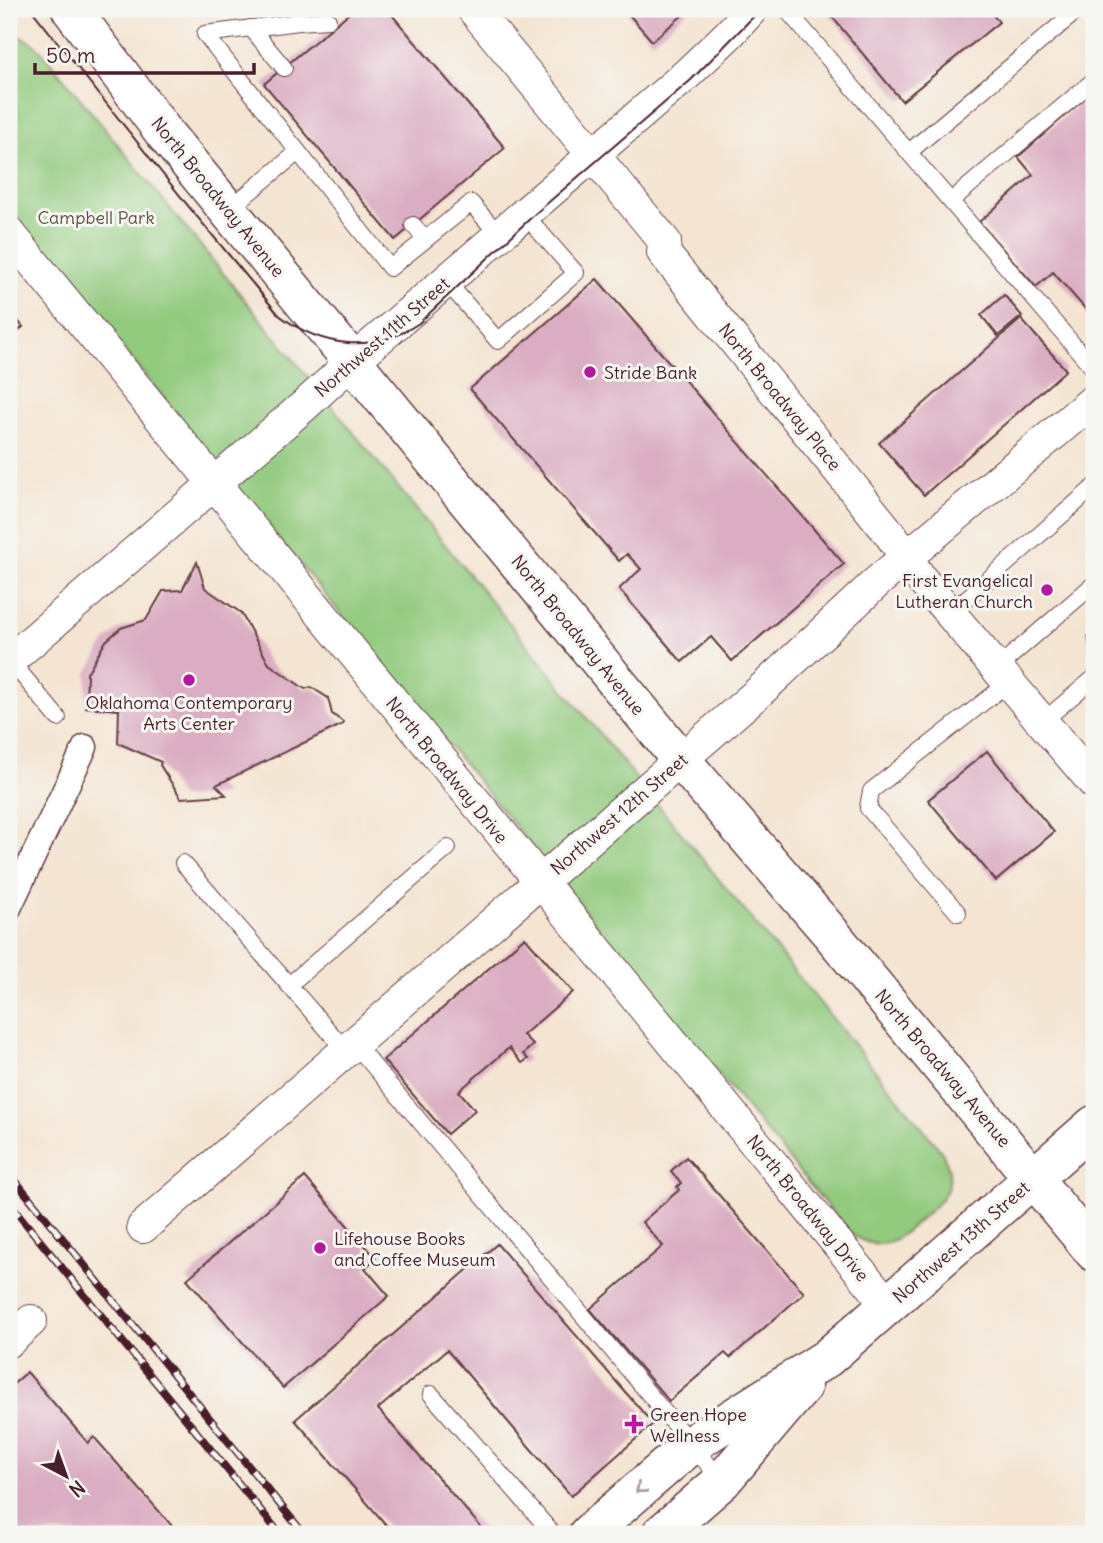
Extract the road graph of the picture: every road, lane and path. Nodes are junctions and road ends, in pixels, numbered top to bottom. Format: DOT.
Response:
graph roads {
  1 [pos="71,9"];
  2 [pos="473,9"];
  3 [pos="752,9"];
  4 [pos="786,9"];
  5 [pos="1079,9"];
  6 [pos="298,15"];
  7 [pos="328,20"];
  8 [pos="251,28"];
  9 [pos="284,68"];
  10 [pos="1094,80"];
  11 [pos="298,152"];
  12 [pos="909,152"];
  13 [pos="592,154"];
  14 [pos="951,201"];
  15 [pos="228,210"];
  16 [pos="524,214"];
  17 [pos="414,225"];
  18 [pos="9,233"];
  19 [pos="499,235"];
  20 [pos="426,239"];
  21 [pos="446,281"];
  22 [pos="352,360"];
  23 [pos="1094,369"];
  24 [pos="1094,400"];
  25 [pos="212,483"];
  26 [pos="1094,488"];
  27 [pos="906,558"];
  28 [pos="1094,584"];
  29 [pos="950,612"];
  30 [pos="9,660"];
  31 [pos="1003,675"];
  32 [pos="1094,678"];
  33 [pos="58,718"];
  34 [pos="1042,722"];
  35 [pos="85,747"];
  36 [pos="681,760"];
  37 [pos="1094,783"];
  38 [pos="448,848"];
  39 [pos="183,863"];
  40 [pos="540,882"];
  41 [pos="9,908"];
  42 [pos="958,913"];
  43 [pos="289,985"];
  44 [pos="351,1048"];
  45 [pos="1094,1125"];
  46 [pos="1034,1178"];
  47 [pos="143,1227"];
  48 [pos="1094,1252"];
  49 [pos="888,1305"];
  50 [pos="827,1358"];
  51 [pos="431,1394"];
  52 [pos="692,1444"];
  53 [pos="722,1481"];
  54 [pos="553,1534"];
  55 [pos="588,1534"];
  56 [pos="661,1534"];
  1 -- 15 [label="main road, North Broadway Avenue"];
  2 -- 13 [label="street, North Broadway Place"];
  3 -- 13 [label="street, Northwest 11th Street"];
  4 -- 12 [label="lane"];
  5 -- 12 [label="lane"];
  6 -- 7 [label="lane"];
  6 -- 8 [label="lane"];
  8 -- 9 [label="lane"];
  8 -- 11 [label="lane"];
  10 -- 14 [label="lane"];
  11 -- 15 [label="lane"];
  11 -- 20 [label="lane"];
  12 -- 14 [label="lane"];
  13 -- 16 [label="street, Northwest 11th Street"];
  13 -- 27 [label="street, North Broadway Place"];
  14 -- 23 [label="lane"];
  15 -- 22 [label="main road, North Broadway Avenue"];
  16 -- 19 [label="street, Northwest 11th Street"];
  16 -- 21 [label="lane"];
  17 -- 20 [label="lane"];
  18 -- 25 [label="street, North Broadway Drive"];
  19 -- 20 [label="lane"];
  19 -- 21 [label="street, Northwest 11th Street"];
  21 -- 22 [label="street, Northwest 11th Street"];
  22 -- 25 [label="street, Northwest 11th Street"];
  22 -- 36 [label="main road, North Broadway Avenue"];
  24 -- 27 [label="street, Northwest 12th Street"];
  25 -- 30 [label="street, Northwest 11th Street"];
  25 -- 40 [label="street, North Broadway Drive"];
  26 -- 29 [label="lane"];
  27 -- 29 [label="street, North Broadway Place"];
  27 -- 36 [label="street, Northwest 12th Street"];
  28 -- 31 [label="lane"];
  29 -- 31 [label="street, North Broadway Place"];
  30 -- 33 [label="lane"];
  31 -- 34 [label="street, North Broadway Place"];
  31 -- 42 [label="lane"];
  32 -- 34 [label="lane"];
  34 -- 37 [label="street, North Broadway Place"];
  35 -- 41 [label="street"];
  36 -- 40 [label="street, Northwest 12th Street"];
  36 -- 46 [label="main road, North Broadway Avenue"];
  38 -- 43 [label="lane"];
  39 -- 43 [label="lane"];
  40 -- 44 [label="street, Northwest 12th Street"];
  40 -- 49 [label="street, North Broadway Drive"];
  43 -- 44 [label="lane"];
  44 -- 47 [label="street, Northwest 12th Street"];
  44 -- 52 [label="lane"];
  45 -- 46 [label="main road, Northwest 13th Street"];
  46 -- 48 [label="main road, North Broadway Avenue"];
  46 -- 49 [label="main road, Northwest 13th Street"];
  49 -- 50 [label="main road, Northwest 13th Street"];
  50 -- 52 [label="main road, Northwest 13th Street"];
  50 -- 53 [label="main road, Northwest 13th Street"];
  51 -- 54 [label="lane"];
  52 -- 53 [label="lane"];
  52 -- 55 [label="main road, Northwest 13th Street, one-way"];
  53 -- 56 [label="main road, Northwest 13th Street"];
}
